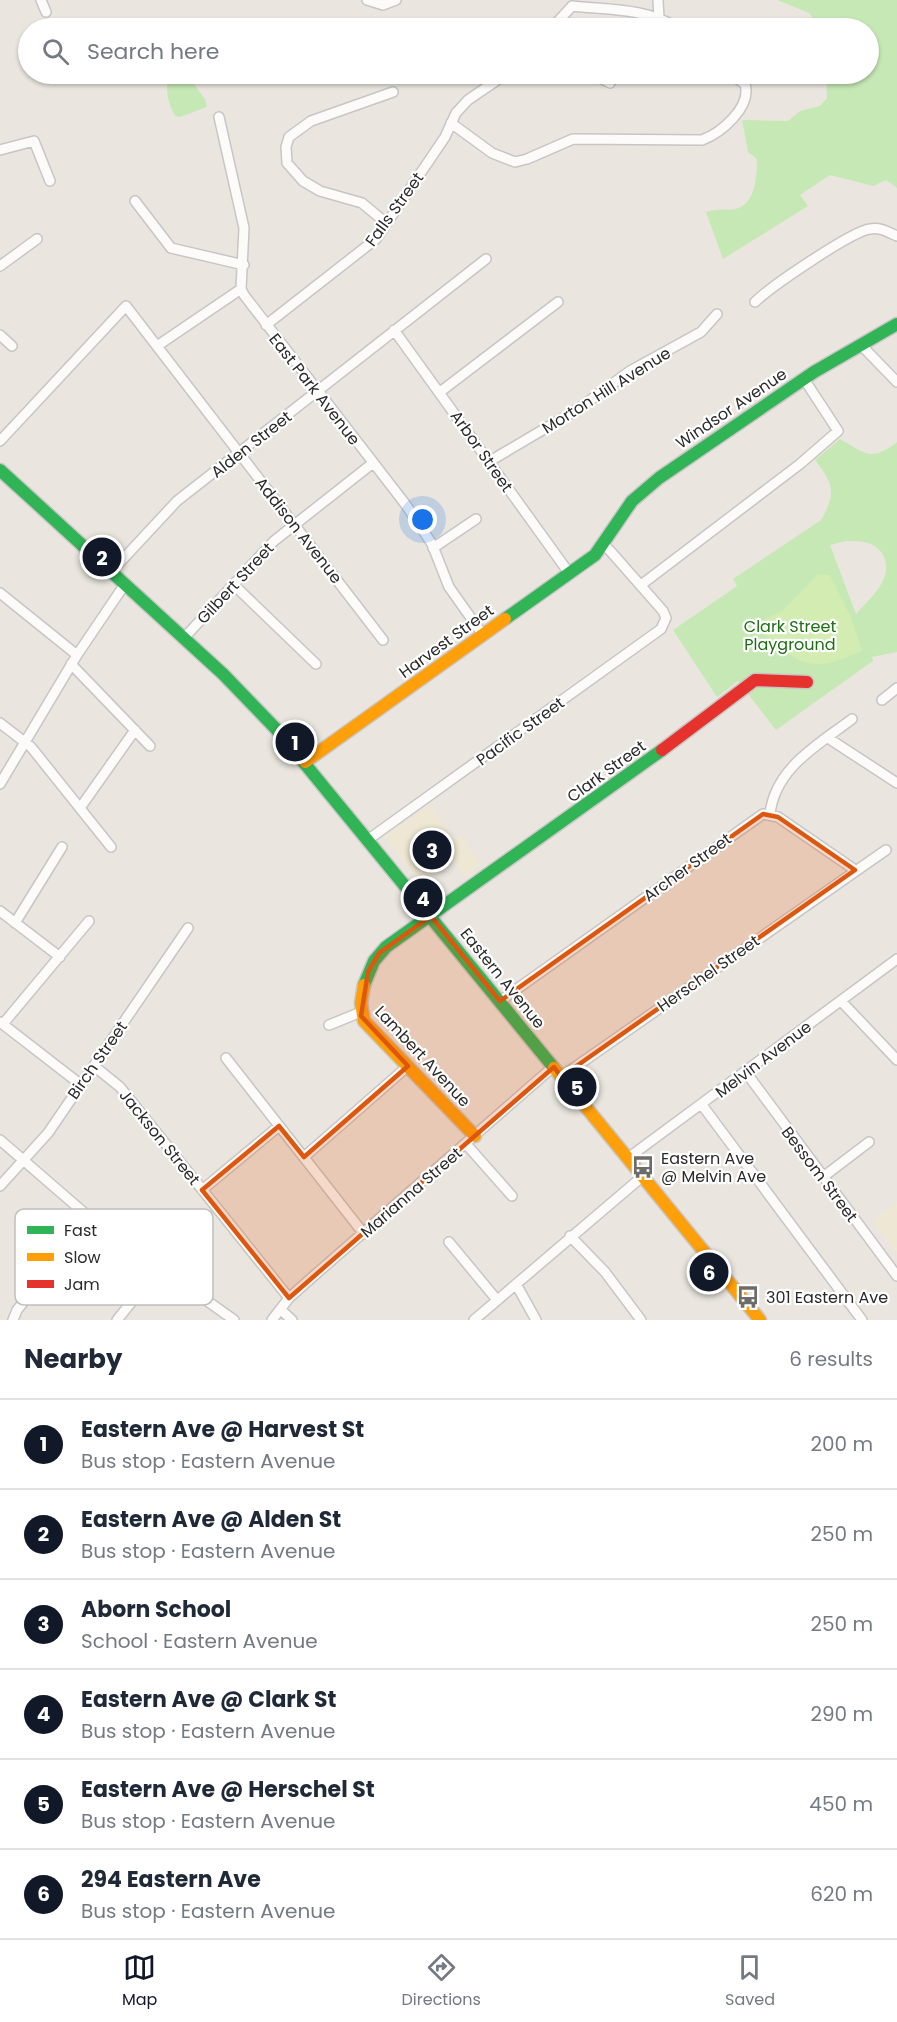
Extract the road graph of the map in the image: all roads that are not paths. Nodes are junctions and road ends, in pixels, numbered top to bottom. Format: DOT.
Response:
graph roads {
  1 [pos="41,0"];
  2 [pos="367,0"];
  3 [pos="396,0"];
  4 [pos="657,0"];
  5 [pos="573,3"];
  6 [pos="46,12"];
  7 [pos="560,18"];
  8 [pos="659,18"];
  9 [pos="492,84"];
  10 [pos="745,84"];
  11 [pos="393,92"];
  12 [pos="219,117"];
  13 [pos="451,123"];
  14 [pos="0,150"];
  15 [pos="50,181"];
  16 [pos="135,201"];
  17 [pos="386,223"];
  18 [pos="897,236"];
  19 [pos="37,239"];
  20 [pos="486,259"];
  21 [pos="244,265"];
  22 [pos="0,266"];
  23 [pos="242,289"];
  24 [pos="558,302"];
  25 [pos="755,302"];
  26 [pos="717,314"];
  27 [pos="897,324"];
  28 [pos="266,325"];
  29 [pos="393,330"];
  30 [pos="0,335"];
  31 [pos="12,346"];
  32 [pos="157,346"];
  33 [pos="862,346"];
  34 [pos="804,379"];
  35 [pos="897,382"];
  36 [pos="317,391"];
  37 [pos="440,392"];
  38 [pos="0,441"];
  39 [pos="240,454"];
  40 [pos="490,461"];
  41 [pos="373,463"];
  42 [pos="0,470"];
  43 [pos="476,519"];
  44 [pos="295,523"];
  45 [pos="605,545"];
  46 [pos="433,548"];
  47 [pos="111,572"];
  48 [pos="569,573"];
  49 [pos="125,584"];
  50 [pos="233,584"];
  51 [pos="641,585"];
  52 [pos="0,593"];
  53 [pos="483,635"];
  54 [pos="184,638"];
  55 [pos="383,640"];
  56 [pos="77,655"];
  57 [pos="71,664"];
  58 [pos="316,664"];
  59 [pos="807,682"];
  60 [pos="897,688"];
  61 [pos="882,700"];
  62 [pos="852,719"];
  63 [pos="0,723"];
  64 [pos="135,730"];
  65 [pos="828,738"];
  66 [pos="25,742"];
  67 [pos="150,746"];
  68 [pos="305,762"];
  69 [pos="897,783"];
  70 [pos="0,784"];
  71 [pos="80,808"];
  72 [pos="770,814"];
  73 [pos="369,838"];
  74 [pos="62,847"];
  75 [pos="111,847"];
  76 [pos="886,850"];
  77 [pos="855,870"];
  78 [pos="0,911"];
  79 [pos="431,916"];
  80 [pos="89,921"];
  81 [pos="15,923"];
  82 [pos="188,928"];
  83 [pos="60,957"];
  84 [pos="897,959"];
  85 [pos="500,1001"];
  86 [pos="841,1001"];
  87 [pos="361,1012"];
  88 [pos="2,1023"];
  89 [pos="329,1025"];
  90 [pos="226,1058"];
  91 [pos="897,1060"];
  92 [pos="93,1066"];
  93 [pos="408,1066"];
  94 [pos="745,1071"];
  95 [pos="557,1072"];
  96 [pos="80,1084"];
  97 [pos="702,1105"];
  98 [pos="279,1126"];
  99 [pos="0,1140"];
  100 [pos="471,1140"];
  101 [pos="869,1142"];
  102 [pos="304,1157"];
  103 [pos="628,1158"];
  104 [pos="24,1161"];
  105 [pos="643,1176"];
  106 [pos="823,1177"];
  107 [pos="0,1186"];
  108 [pos="202,1190"];
  109 [pos="512,1196"];
  110 [pos="79,1209"];
  111 [pos="364,1234"];
  112 [pos="570,1236"];
  113 [pos="449,1242"];
  114 [pos="897,1276"];
  115 [pos="516,1284"];
  116 [pos="289,1298"];
  117 [pos="497,1300"];
  118 [pos="21,1305"];
  119 [pos="129,1305"];
  120 [pos="212,1305"];
  121 [pos="281,1310"];
  122 [pos="13,1320"];
  123 [pos="117,1320"];
  124 [pos="234,1320"];
  125 [pos="272,1320"];
  126 [pos="292,1320"];
  127 [pos="474,1320"];
  128 [pos="536,1320"];
  129 [pos="641,1320"];
  130 [pos="760,1320"];
  131 [pos="862,1320"];
  1 -- 6 [label="street"];
  2 -- 3 [label="street"];
  4 -- 8 [label="street"];
  5 -- 7 [label="street"];
  5 -- 8 [label="street"];
  9 -- 13 [label="street, Falls Street"];
  10 -- 13 [label="street"];
  11 -- 17 [label="street"];
  12 -- 21 [label="street"];
  13 -- 17 [label="street, Falls Street"];
  14 -- 15 [label="street"];
  16 -- 21 [label="street"];
  17 -- 28 [label="street, Falls Street"];
  18 -- 25 [label="street"];
  19 -- 22 [label="street"];
  20 -- 29 [label="street, Alden Street"];
  21 -- 23 [label="street"];
  23 -- 28 [label="street, East Park Avenue"];
  23 -- 32 [label="street"];
  24 -- 37 [label="street"];
  26 -- 40 [label="street, Morton Hill Avenue"];
  27 -- 33 [label="street, Windsor Avenue"];
  28 -- 36 [label="street, East Park Avenue"];
  29 -- 36 [label="street, Alden Street"];
  29 -- 37 [label="street, Arbor Street"];
  30 -- 31 [label="street"];
  32 -- 38 [label="street, Addison Avenue"];
  32 -- 39 [label="street, Addison Avenue"];
  33 -- 34 [label="street, Windsor Avenue"];
  33 -- 35 [label="street"];
  34 -- 45 [label="street, Windsor Avenue"];
  34 -- 51 [label="street"];
  36 -- 39 [label="street, Alden Street"];
  36 -- 41 [label="street, East Park Avenue"];
  37 -- 40 [label="street, Arbor Street"];
  39 -- 44 [label="street, Addison Avenue"];
  39 -- 47 [label="street, Alden Street"];
  40 -- 48 [label="street, Arbor Street"];
  41 -- 44 [label="street, Gilbert Street"];
  41 -- 46 [label="street, East Park Avenue"];
  42 -- 47 [label="street, Eastern Avenue"];
  43 -- 46 [label="street"];
  44 -- 50 [label="street, Gilbert Street"];
  44 -- 55 [label="street, Addison Avenue"];
  45 -- 48 [label="street, Harvest Street"];
  45 -- 51 [label="street"];
  46 -- 53 [label="street, East Park Avenue"];
  47 -- 49 [label="street, Eastern Avenue"];
  48 -- 53 [label="street, Harvest Street"];
  49 -- 54 [label="street, Eastern Avenue"];
  49 -- 56 [label="street"];
  50 -- 54 [label="street, Gilbert Street"];
  50 -- 58 [label="street"];
  51 -- 73 [label="street, Pacific Street"];
  52 -- 56 [label="street"];
  53 -- 68 [label="street, Harvest Street"];
  54 -- 68 [label="street, Eastern Avenue"];
  56 -- 57 [label="street"];
  57 -- 64 [label="street"];
  57 -- 66 [label="street"];
  59 -- 79 [label="street, Clark Street"];
  60 -- 61 [label="street"];
  62 -- 65 [label="street"];
  63 -- 66 [label="street"];
  64 -- 67 [label="street"];
  64 -- 71 [label="street"];
  65 -- 69 [label="street"];
  65 -- 72 [label="street"];
  66 -- 70 [label="street"];
  66 -- 71 [label="street"];
  68 -- 73 [label="street, Eastern Avenue"];
  71 -- 75 [label="street"];
  72 -- 77 [label="street"];
  72 -- 85 [label="street, Archer Street"];
  73 -- 79 [label="street, Eastern Avenue"];
  74 -- 81 [label="street"];
  76 -- 77 [label="street, Herschel Street"];
  77 -- 95 [label="street, Herschel Street"];
  78 -- 81 [label="street"];
  79 -- 85 [label="street, Eastern Avenue"];
  79 -- 87 [label="street, Lambert Avenue"];
  80 -- 83 [label="street"];
  81 -- 83 [label="street"];
  82 -- 92 [label="street, Birch Street"];
  83 -- 88 [label="street"];
  84 -- 86 [label="street, Melvin Avenue"];
  85 -- 95 [label="street, Eastern Avenue"];
  86 -- 91 [label="street"];
  86 -- 94 [label="street, Melvin Avenue"];
  87 -- 89 [label="street"];
  87 -- 93 [label="street, Lambert Avenue"];
  88 -- 96 [label="street"];
  90 -- 98 [label="street"];
  92 -- 96 [label="street, Birch Street"];
  92 -- 108 [label="street, Jackson Street"];
  93 -- 100 [label="street, Lambert Avenue"];
  93 -- 102 [label="street"];
  94 -- 97 [label="street, Melvin Avenue"];
  94 -- 106 [label="street, Bessom Street"];
  95 -- 100 [label="street, Marianna Street"];
  95 -- 103 [label="street, Eastern Avenue"];
  96 -- 104 [label="street, Birch Street"];
  97 -- 103 [label="street, Melvin Avenue"];
  97 -- 131 [label="street"];
  98 -- 102 [label="street"];
  98 -- 108 [label="street"];
  99 -- 104 [label="street"];
  100 -- 109 [label="street"];
  100 -- 111 [label="street, Marianna Street"];
  101 -- 106 [label="street"];
  102 -- 111 [label="street"];
  103 -- 105 [label="street, Eastern Avenue"];
  104 -- 107 [label="street, Birch Street"];
  104 -- 110 [label="street"];
  105 -- 112 [label="street"];
  105 -- 130 [label="street, Eastern Avenue"];
  106 -- 114 [label="street, Bessom Street"];
  108 -- 116 [label="street, Jackson Street"];
  111 -- 116 [label="street, Marianna Street"];
  112 -- 115 [label="street"];
  112 -- 129 [label="street"];
  113 -- 117 [label="street"];
  115 -- 117 [label="street"];
  115 -- 128 [label="street"];
  116 -- 121 [label="street, Marianna Street"];
  117 -- 127 [label="street"];
  118 -- 122 [label="street"];
  119 -- 123 [label="street"];
  120 -- 124 [label="street"];
  121 -- 125 [label="street, Marianna Street"];
  121 -- 126 [label="street"];
}
